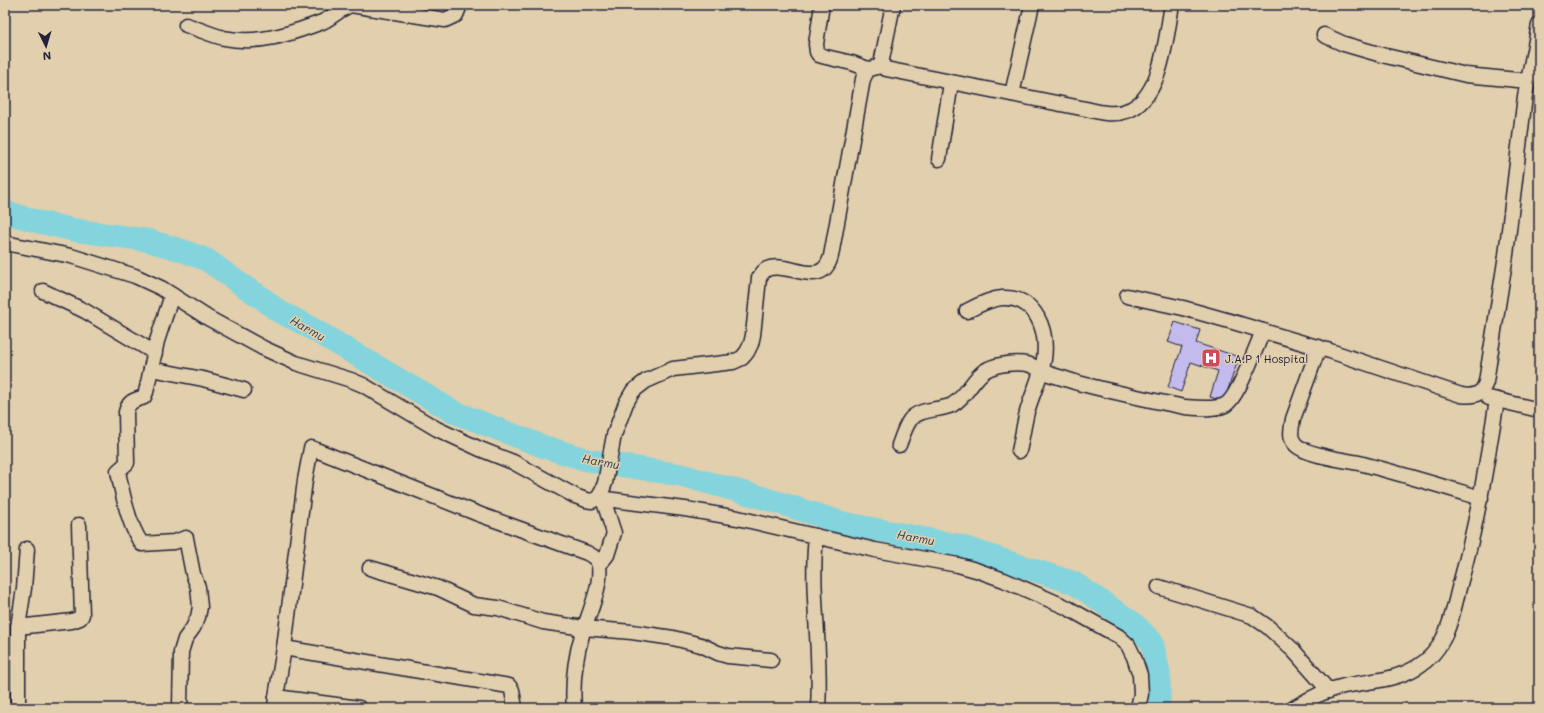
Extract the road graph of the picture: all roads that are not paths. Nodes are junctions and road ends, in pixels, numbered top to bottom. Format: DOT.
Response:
graph roads {
  1 [pos="460,5"];
  2 [pos="822,5"];
  3 [pos="893,5"];
  4 [pos="1032,5"];
  5 [pos="1172,5"];
  6 [pos="186,25"];
  7 [pos="1539,25"];
  8 [pos="1324,35"];
  9 [pos="882,66"];
  10 [pos="868,69"];
  11 [pos="1528,81"];
  12 [pos="951,83"];
  13 [pos="1012,94"];
  14 [pos="939,159"];
  15 [pos="5,243"];
  16 [pos="43,291"];
  17 [pos="172,295"];
  18 [pos="1127,296"];
  19 [pos="967,311"];
  20 [pos="1263,331"];
  21 [pos="1319,347"];
  22 [pos="155,353"];
  23 [pos="151,369"];
  24 [pos="1042,370"];
  25 [pos="244,390"];
  26 [pos="1476,395"];
  27 [pos="1497,400"];
  28 [pos="1539,410"];
  29 [pos="899,445"];
  30 [pos="1019,451"];
  31 [pos="600,498"];
  32 [pos="1480,498"];
  33 [pos="79,525"];
  34 [pos="816,536"];
  35 [pos="27,549"];
  36 [pos="599,565"];
  37 [pos="370,568"];
  38 [pos="1159,587"];
  39 [pos="18,627"];
  40 [pos="584,628"];
  41 [pos="284,648"];
  42 [pos="771,660"];
  43 [pos="1328,691"];
  44 [pos="276,703"];
  45 [pos="18,708"];
  46 [pos="180,708"];
  47 [pos="359,708"];
  48 [pos="515,708"];
  49 [pos="574,708"];
  50 [pos="818,708"];
  51 [pos="1138,708"];
  52 [pos="1294,708"];
  1 -- 6 [label="street"];
  2 -- 10 [label="street"];
  3 -- 9 [label="street"];
  4 -- 13 [label="street"];
  5 -- 13 [label="street"];
  7 -- 11 [label="street"];
  8 -- 11 [label="street"];
  9 -- 10 [label="street"];
  9 -- 12 [label="street"];
  10 -- 31 [label="street"];
  11 -- 26 [label="street"];
  12 -- 13 [label="street"];
  12 -- 14 [label="street"];
  15 -- 17 [label="street"];
  16 -- 22 [label="street"];
  17 -- 22 [label="street"];
  17 -- 31 [label="street"];
  18 -- 20 [label="street"];
  19 -- 24 [label="street"];
  20 -- 21 [label="street"];
  20 -- 24 [label="street"];
  21 -- 26 [label="street"];
  21 -- 32 [label="street"];
  22 -- 23 [label="street"];
  23 -- 25 [label="street"];
  23 -- 46 [label="street"];
  24 -- 29 [label="street"];
  24 -- 30 [label="street"];
  26 -- 27 [label="street"];
  27 -- 28 [label="street"];
  27 -- 32 [label="street"];
  31 -- 34 [label="street"];
  31 -- 36 [label="street"];
  32 -- 43 [label="street"];
  33 -- 39 [label="street"];
  34 -- 50 [label="street"];
  34 -- 51 [label="street"];
  35 -- 39 [label="street"];
  36 -- 40 [label="street"];
  36 -- 41 [label="street"];
  37 -- 40 [label="street"];
  38 -- 43 [label="street"];
  39 -- 45 [label="street"];
  40 -- 42 [label="street"];
  40 -- 49 [label="street"];
  41 -- 44 [label="street"];
  41 -- 48 [label="street"];
  43 -- 52 [label="street"];
  44 -- 47 [label="street"];
}
